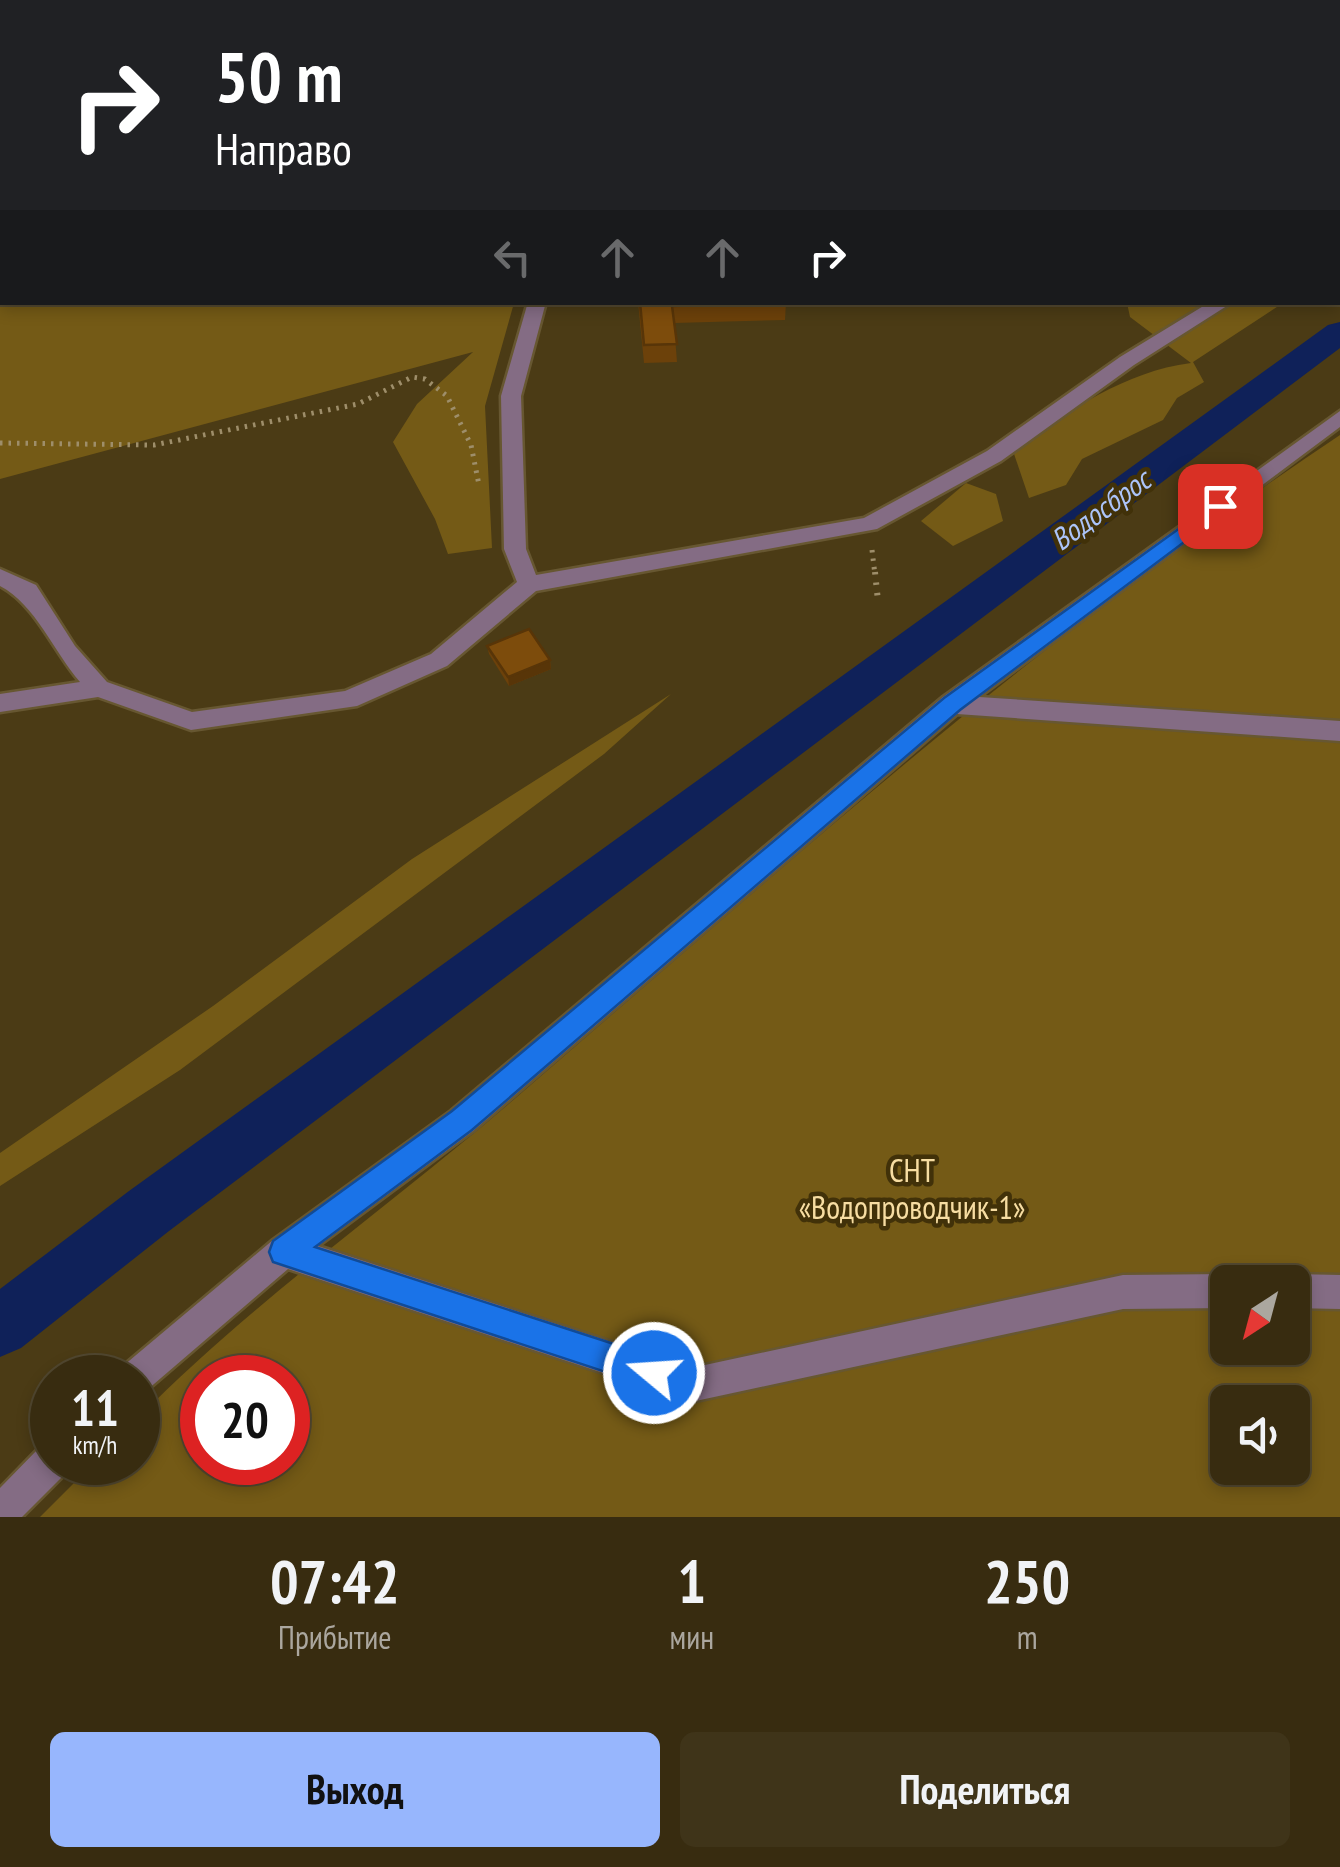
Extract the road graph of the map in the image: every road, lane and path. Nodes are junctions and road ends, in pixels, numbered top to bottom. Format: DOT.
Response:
graph roads {
  1 [pos="536,305"];
  2 [pos="1219,305"];
  3 [pos="1340,418"];
  4 [pos="0,444"];
  5 [pos="869,524"];
  6 [pos="515,549"];
  7 [pos="0,577"];
  8 [pos="529,584"];
  9 [pos="878,601"];
  10 [pos="99,688"];
  11 [pos="0,704"];
  12 [pos="952,704"];
  13 [pos="1340,731"];
  14 [pos="284,1252"];
  15 [pos="1210,1291"];
  16 [pos="1310,1291"];
  17 [pos="1340,1292"];
  18 [pos="160,1356"];
  19 [pos="30,1483"];
  20 [pos="0,1514"];
  1 -- 6 [label="lane"];
  2 -- 5 [label="lane"];
  3 -- 12 [label="lane"];
  4 -- 6 [label="path"];
  5 -- 8 [label="lane"];
  5 -- 9 [label="path"];
  6 -- 8 [label="lane"];
  7 -- 10 [label="lane"];
  8 -- 10 [label="lane"];
  10 -- 11 [label="lane"];
  12 -- 13 [label="lane"];
  12 -- 14 [label="lane"];
  14 -- 15 [label="lane"];
  14 -- 18 [label="lane"];
  16 -- 17 [label="lane"];
  19 -- 20 [label="lane"];
}
